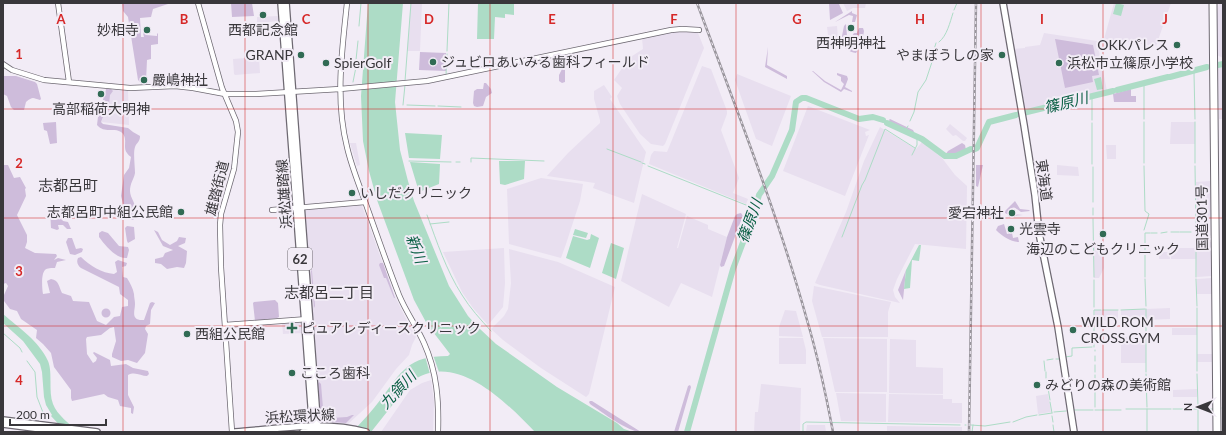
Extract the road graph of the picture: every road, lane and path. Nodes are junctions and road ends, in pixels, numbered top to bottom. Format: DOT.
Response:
graph roads {
  1 [pos="58,3"];
  2 [pos="198,3"];
  3 [pos="281,3"];
  4 [pos="286,3"];
  5 [pos="346,3"];
  6 [pos="1003,3"];
  7 [pos="1213,3"];
  8 [pos="699,30"];
  9 [pos="3,64"];
  10 [pos="70,82"];
  11 [pos="340,89"];
  12 [pos="290,92"];
  13 [pos="224,94"];
  14 [pos="365,202"];
  15 [pos="299,207"];
  16 [pos="272,210"];
  17 [pos="307,319"];
  18 [pos="225,325"];
  19 [pos="3,420"];
  20 [pos="3,424"];
  21 [pos="315,430"];
  22 [pos="63,432"];
  23 [pos="97,432"];
  24 [pos="234,432"];
  25 [pos="303,432"];
  26 [pos="344,432"];
  27 [pos="366,432"];
  28 [pos="438,432"];
  29 [pos="1074,432"];
  30 [pos="1217,432"];
  1 -- 10 [label="street"];
  2 -- 13 [label="street, 雄踏街道"];
  3 -- 12 [label="main road, 浜松雄踏線 / 62"];
  4 -- 12 [label="main road, 浜松雄踏線 / 62"];
  5 -- 11 [label="street"];
  6 -- 29 [label="main road, 東海道"];
  7 -- 30 [label="highway, 国道301号"];
  8 -- 11 [label="street"];
  9 -- 10 [label="street"];
  10 -- 13 [label="street"];
  11 -- 12 [label="street"];
  11 -- 14 [label="street"];
  12 -- 13 [label="street"];
  12 -- 15 [label="main road, 浜松雄踏線 / 62"];
  13 -- 18 [label="street, 雄踏街道"];
  14 -- 15 [label="street"];
  14 -- 28 [label="street"];
  15 -- 16 [label="street"];
  15 -- 17 [label="main road, 浜松雄踏線 / 62"];
  17 -- 18 [label="street"];
  17 -- 21 [label="main road, 浜松雄踏線 / 62"];
  18 -- 24 [label="street, 雄踏街道"];
  19 -- 23 [label="main road"];
  20 -- 22 [label="main road"];
  21 -- 24 [label="main road, 浜松環状線"];
  21 -- 25 [label="main road, 浜松環状線"];
  21 -- 26 [label="main road, 浜松環状線"];
  21 -- 27 [label="main road, 浜松環状線"];
}
